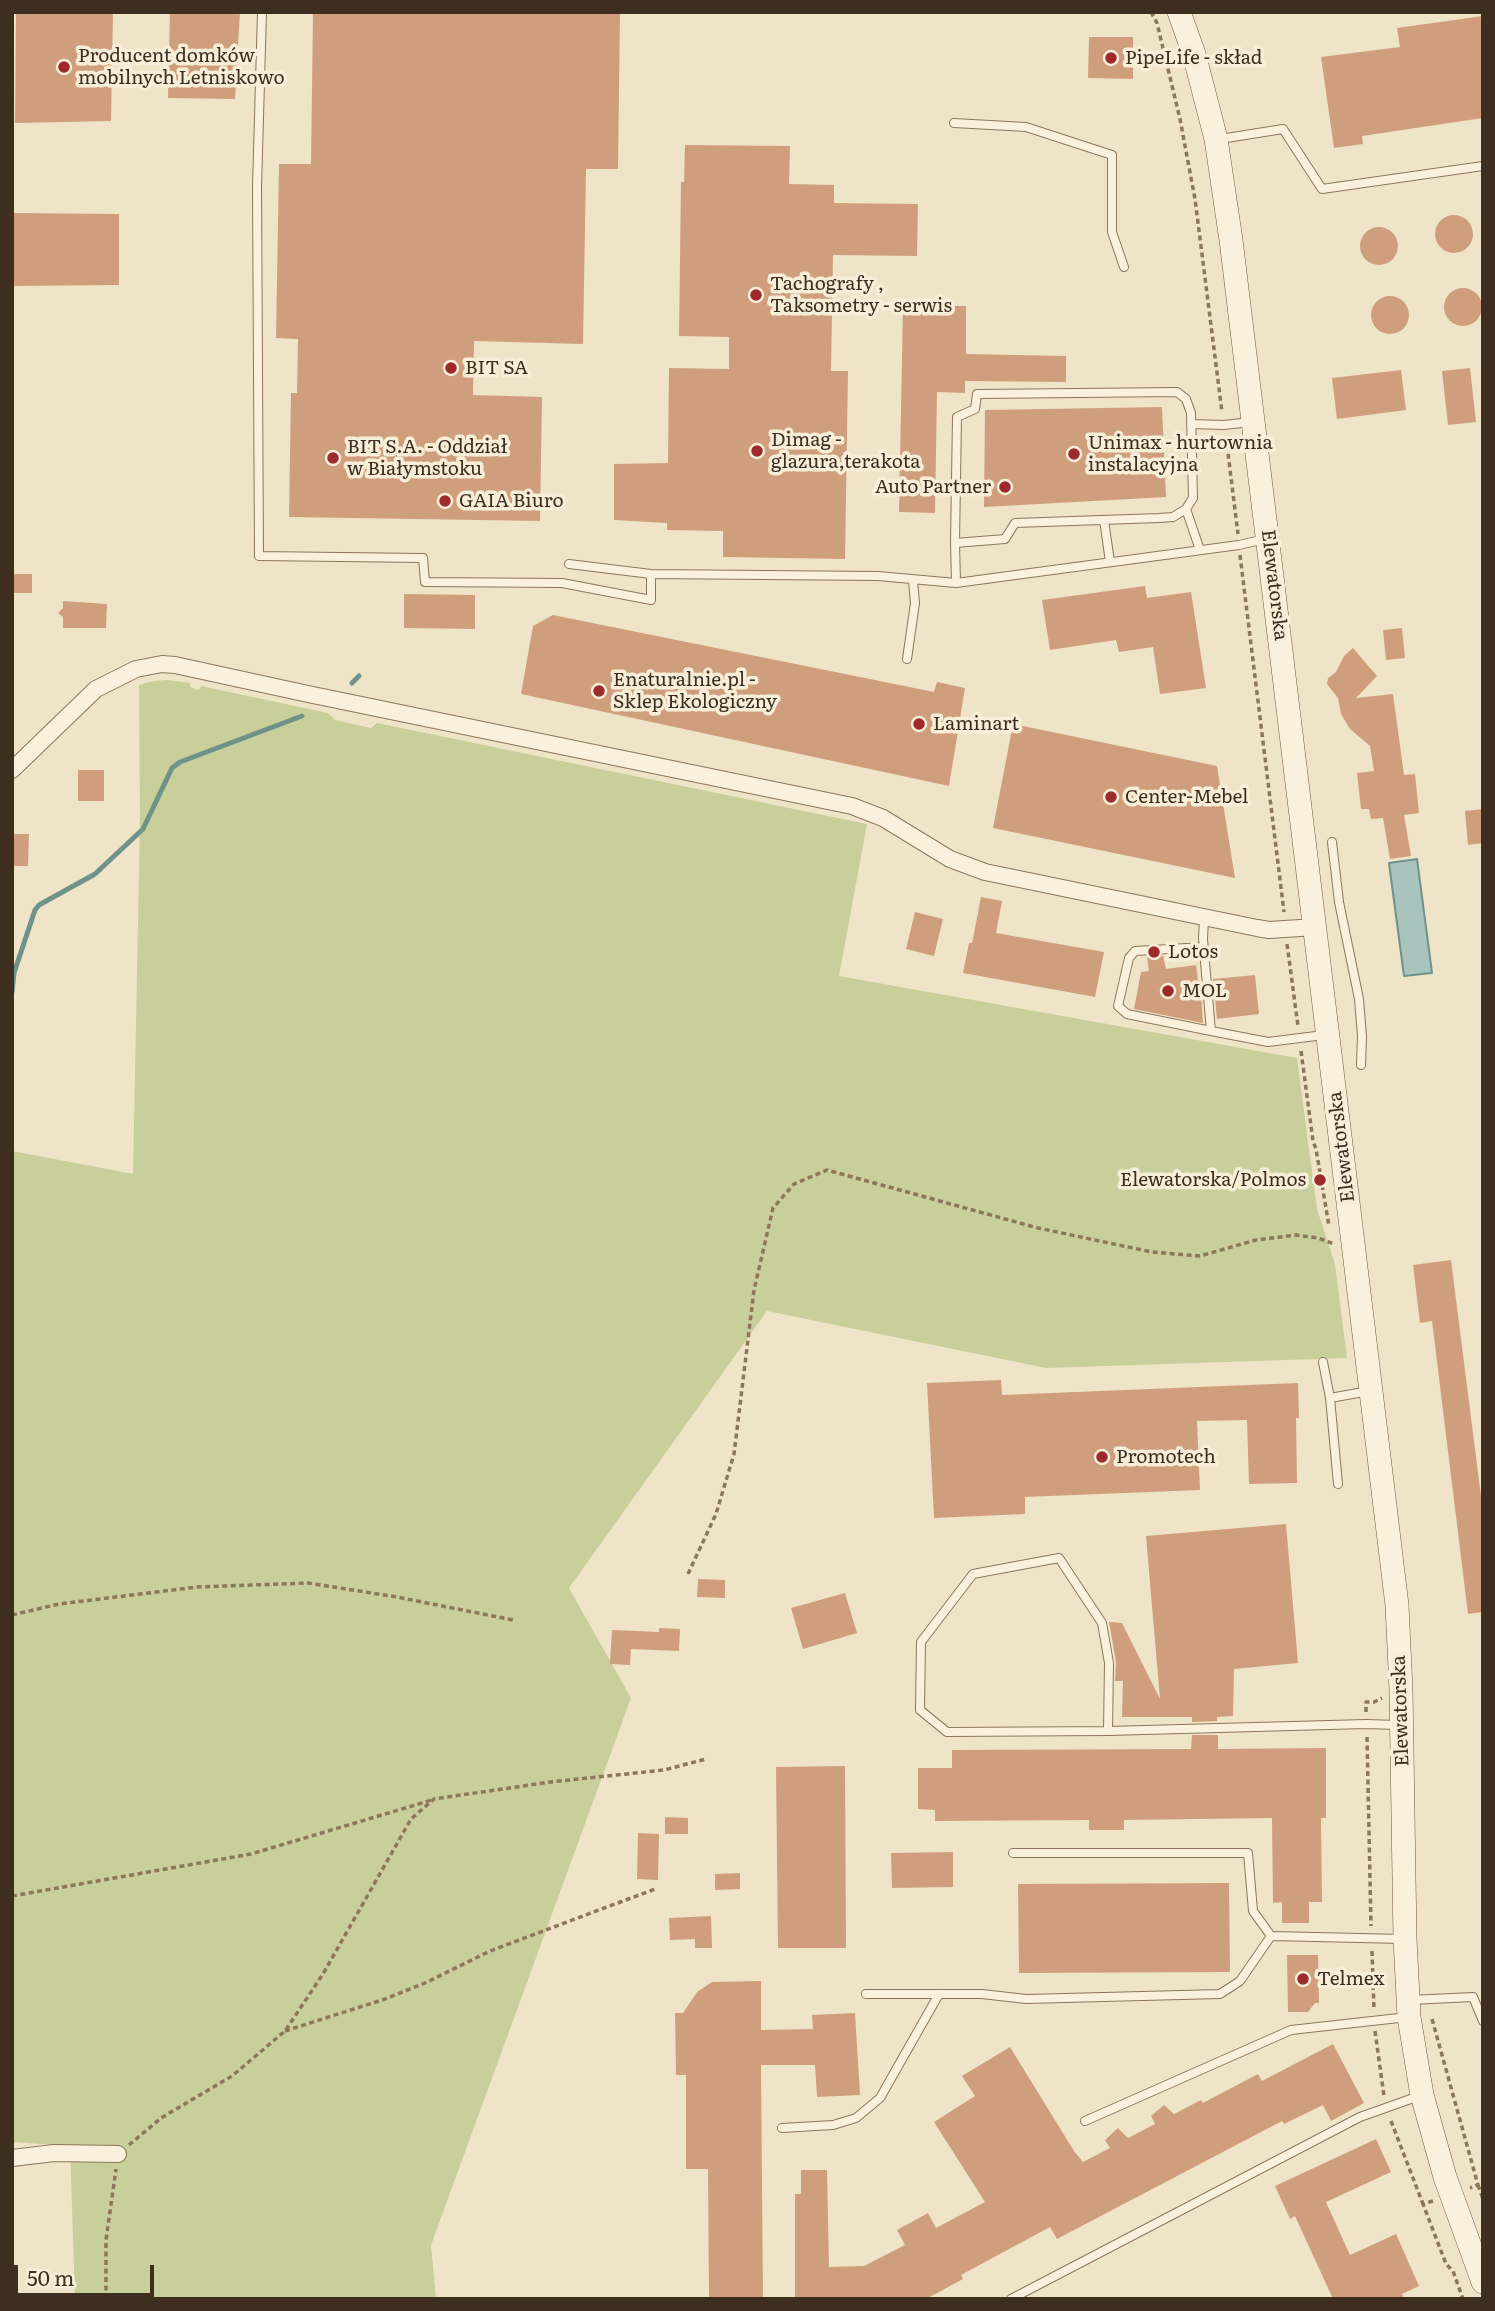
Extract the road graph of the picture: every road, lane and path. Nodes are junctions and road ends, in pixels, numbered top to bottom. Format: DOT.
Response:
graph roads {
  1 [pos="262,12"];
  2 [pos="1179,12"];
  3 [pos="954,123"];
  4 [pos="1216,139"];
  5 [pos="1483,166"];
  6 [pos="1124,267"];
  7 [pos="1253,422"];
  8 [pos="1191,424"];
  9 [pos="1186,509"];
  10 [pos="1104,520"];
  11 [pos="1268,538"];
  12 [pos="955,543"];
  13 [pos="1200,550"];
  14 [pos="1110,562"];
  15 [pos="569,564"];
  16 [pos="651,574"];
  17 [pos="913,581"];
  18 [pos="956,583"];
  19 [pos="907,659"];
  20 [pos="12,770"];
  21 [pos="1332,842"];
  22 [pos="1204,918"];
  23 [pos="1316,927"];
  24 [pos="1204,947"];
  25 [pos="1211,1031"];
  26 [pos="1329,1034"];
  27 [pos="1361,1065"];
  28 [pos="1354,1245"];
  29 [pos="1323,1362"];
  30 [pos="1371,1391"];
  31 [pos="1330,1398"];
  32 [pos="1338,1484"];
  33 [pos="688,1574"];
  34 [pos="12,1615"];
  35 [pos="513,1620"];
  36 [pos="1402,1726"];
  37 [pos="1108,1731"];
  38 [pos="706,1759"];
  39 [pos="434,1799"];
  40 [pos="1013,1853"];
  41 [pos="655,1889"];
  42 [pos="12,1896"];
  43 [pos="1271,1936"];
  44 [pos="1405,1938"];
  45 [pos="866,1994"];
  46 [pos="939,1994"];
  47 [pos="1408,2009"];
  48 [pos="1483,2021"];
  49 [pos="285,2031"];
  50 [pos="1422,2095"];
  51 [pos="1085,2120"];
  52 [pos="782,2128"];
  53 [pos="118,2154"];
  54 [pos="12,2158"];
  55 [pos="1478,2185"];
  56 [pos="1483,2199"];
  57 [pos="1483,2282"];
  58 [pos="106,2299"];
  59 [pos="1011,2299"];
  1 -- 16 [label="lane"];
  2 -- 4 [label="street, Elewatorska"];
  3 -- 6 [label="lane"];
  4 -- 5 [label="lane"];
  4 -- 7 [label="street, Elewatorska"];
  7 -- 8 [label="lane"];
  7 -- 11 [label="street, Elewatorska"];
  8 -- 9 [label="lane"];
  8 -- 12 [label="lane"];
  9 -- 10 [label="lane"];
  9 -- 13 [label="lane"];
  10 -- 12 [label="lane"];
  10 -- 14 [label="lane"];
  11 -- 13 [label="lane"];
  11 -- 23 [label="street, Elewatorska"];
  12 -- 18 [label="lane"];
  13 -- 14 [label="lane"];
  14 -- 18 [label="lane"];
  15 -- 16 [label="lane"];
  16 -- 17 [label="lane"];
  17 -- 18 [label="lane"];
  17 -- 19 [label="lane"];
  20 -- 22 [label="street"];
  21 -- 27 [label="lane"];
  22 -- 23 [label="street"];
  22 -- 24 [label="lane"];
  23 -- 26 [label="street, Elewatorska"];
  24 -- 25 [label="lane"];
  24 -- 25 [label="lane"];
  25 -- 26 [label="lane"];
  26 -- 28 [label="street, Elewatorska"];
  28 -- 30 [label="street, Elewatorska"];
  28 -- 33 [label="path"];
  29 -- 31 [label="lane"];
  30 -- 31 [label="lane"];
  30 -- 36 [label="street, Elewatorska"];
  31 -- 32 [label="lane"];
  34 -- 35 [label="path"];
  36 -- 37 [label="lane"];
  36 -- 44 [label="street, Elewatorska"];
  37 -- 37 [label="lane"];
  38 -- 39 [label="path"];
  39 -- 42 [label="path"];
  39 -- 49 [label="path"];
  40 -- 43 [label="lane"];
  41 -- 49 [label="path"];
  43 -- 44 [label="lane"];
  43 -- 46 [label="lane"];
  44 -- 47 [label="street, Elewatorska"];
  45 -- 46 [label="lane"];
  46 -- 52 [label="lane"];
  47 -- 48 [label="lane"];
  47 -- 50 [label="street, Elewatorska"];
  47 -- 51 [label="lane"];
  49 -- 53 [label="path"];
  50 -- 57 [label="street, Elewatorska"];
  50 -- 59 [label="lane"];
  53 -- 54 [label="street"];
  53 -- 58 [label="path"];
  55 -- 56 [label="path"];
}
